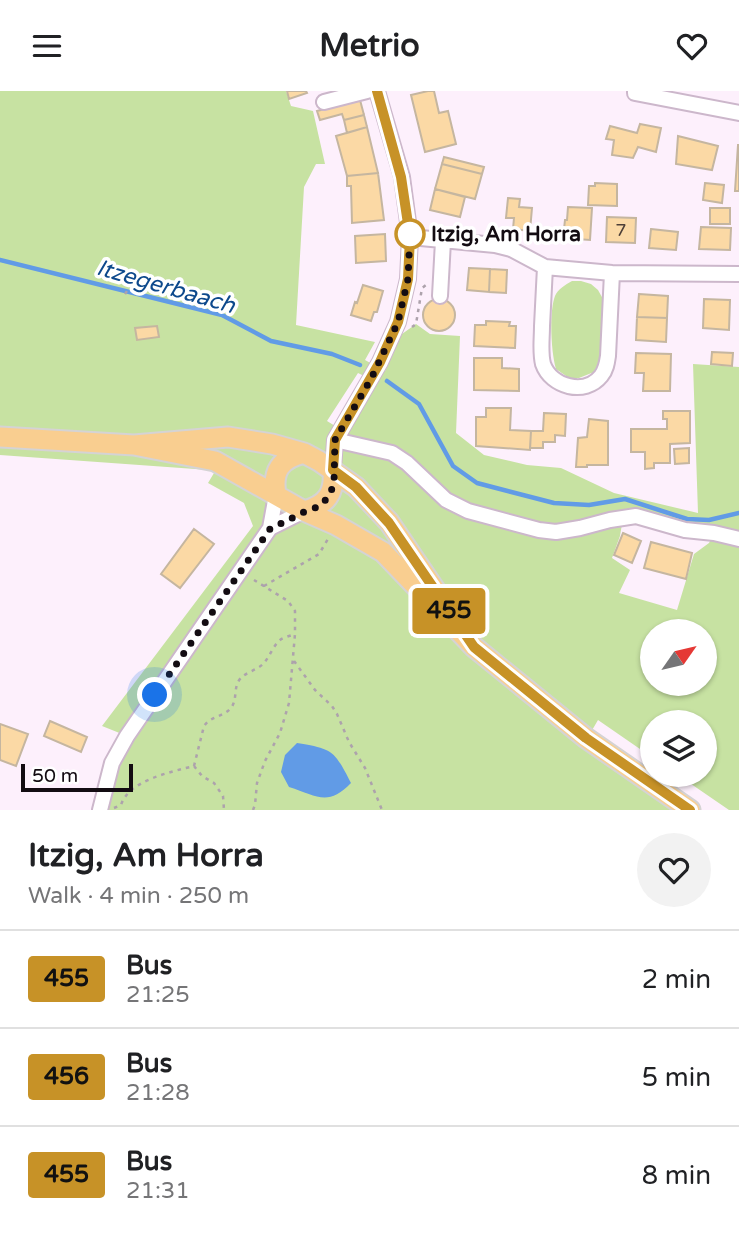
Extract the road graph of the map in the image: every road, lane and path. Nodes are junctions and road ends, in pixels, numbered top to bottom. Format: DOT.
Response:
graph roads {
  1 [pos="367,91"];
  2 [pos="377,91"];
  3 [pos="635,91"];
  4 [pos="324,102"];
  5 [pos="739,113"];
  6 [pos="410,237"];
  7 [pos="443,241"];
  8 [pos="545,267"];
  9 [pos="612,273"];
  10 [pos="739,274"];
  11 [pos="129,288"];
  12 [pos="125,294"];
  13 [pos="440,296"];
  14 [pos="0,437"];
  15 [pos="335,440"];
  16 [pos="134,445"];
  17 [pos="304,453"];
  18 [pos="333,470"];
  19 [pos="276,495"];
  20 [pos="304,512"];
  21 [pos="270,529"];
  22 [pos="329,539"];
  23 [pos="739,539"];
  24 [pos="295,634"];
  25 [pos="474,647"];
  26 [pos="293,659"];
  27 [pos="194,766"];
  28 [pos="100,808"];
  29 [pos="224,810"];
  30 [pos="253,810"];
  31 [pos="382,810"];
  32 [pos="690,810"];
  1 -- 4 [label="street"];
  2 -- 6 [label="street"];
  3 -- 5 [label="street"];
  6 -- 7 [label="street"];
  6 -- 15 [label="street"];
  7 -- 8 [label="street"];
  7 -- 13 [label="street"];
  8 -- 9 [label="street"];
  8 -- 9 [label="street"];
  9 -- 10 [label="street"];
  11 -- 12 [label="path"];
  14 -- 16 [label="main road"];
  15 -- 17 [label="street"];
  15 -- 18 [label="street"];
  15 -- 23 [label="street"];
  16 -- 17 [label="main road"];
  16 -- 19 [label="main road"];
  17 -- 18 [label="main road"];
  17 -- 19 [label="main road"];
  18 -- 20 [label="main road"];
  18 -- 25 [label="main road"];
  19 -- 20 [label="main road"];
  19 -- 21 [label="street"];
  20 -- 21 [label="street"];
  20 -- 25 [label="main road"];
  21 -- 28 [label="street"];
  22 -- 24 [label="path"];
  24 -- 26 [label="path"];
  24 -- 27 [label="path"];
  25 -- 32 [label="main road"];
  26 -- 30 [label="path"];
  26 -- 31 [label="path"];
  27 -- 28 [label="path"];
  27 -- 29 [label="path"];
}
